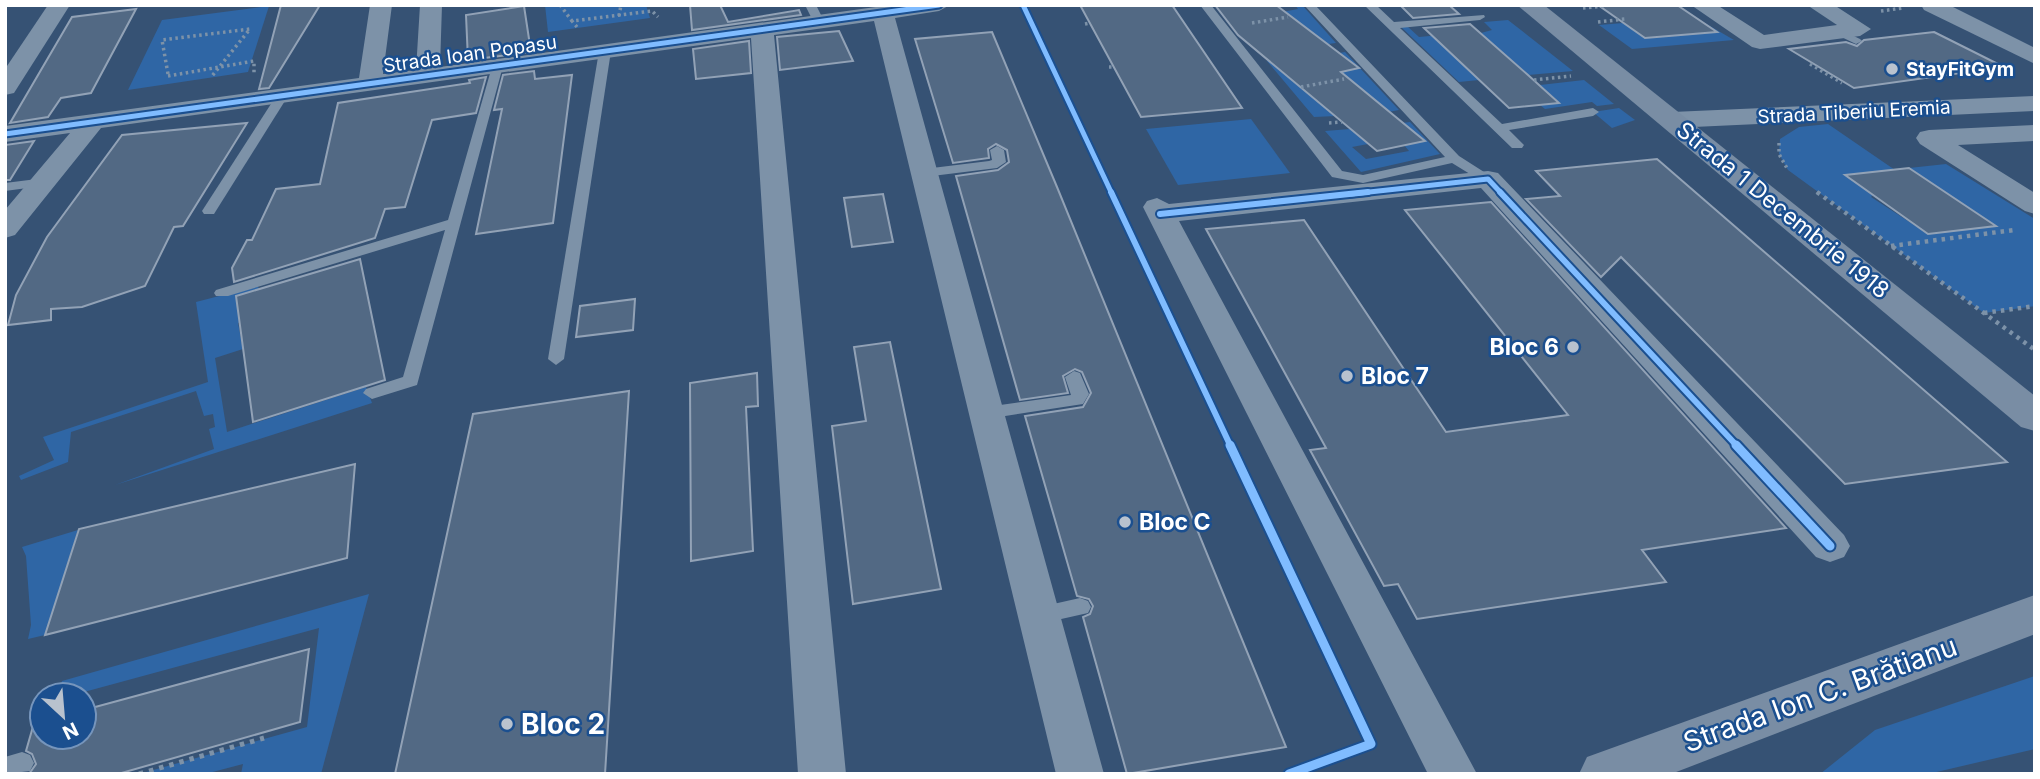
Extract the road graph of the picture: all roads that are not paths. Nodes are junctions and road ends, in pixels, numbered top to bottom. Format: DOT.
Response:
graph roads {
  1 [pos="59,5"];
  2 [pos="381,5"];
  3 [pos="431,5"];
  4 [pos="939,5"];
  5 [pos="1205,5"];
  6 [pos="1369,5"];
  7 [pos="1529,5"];
  8 [pos="1702,5"];
  9 [pos="1818,5"];
  10 [pos="1932,5"];
  11 [pos="1312,9"];
  12 [pos="883,13"];
  13 [pos="814,14"];
  14 [pos="1480,17"];
  15 [pos="762,24"];
  16 [pos="1391,26"];
  17 [pos="605,51"];
  18 [pos="2035,57"];
  19 [pos="497,66"];
  20 [pos="428,76"];
  21 [pos="370,84"];
  22 [pos="5,88"];
  23 [pos="282,96"];
  24 [pos="2035,103"];
  25 [pos="1940,108"];
  26 [pos="1593,112"];
  27 [pos="1672,120"];
  28 [pos="92,123"];
  29 [pos="1499,128"];
  30 [pos="5,134"];
  31 [pos="2035,134"];
  32 [pos="1986,136"];
  33 [pos="1517,145"];
  34 [pos="997,150"];
  35 [pos="1454,159"];
  36 [pos="924,173"];
  37 [pos="1488,179"];
  38 [pos="45,182"];
  39 [pos="5,187"];
  40 [pos="209,211"];
  41 [pos="2028,217"];
  42 [pos="453,223"];
  43 [pos="5,229"];
  44 [pos="222,293"];
  45 [pos="556,359"];
  46 [pos="1074,377"];
  47 [pos="372,393"];
  48 [pos="986,413"];
  49 [pos="2035,417"];
  50 [pos="1829,546"];
  51 [pos="1080,607"];
  52 [pos="2035,614"];
  53 [pos="1039,615"];
  54 [pos="821,774"];
  55 [pos="1080,774"];
  56 [pos="1453,774"];
  57 [pos="1606,774"];
  1 -- 22 [label="street"];
  2 -- 21 [label="street"];
  3 -- 20 [label="street"];
  4 -- 12 [label="street, Strada Ioan Popasu"];
  5 -- 35 [label="lane"];
  6 -- 16 [label="lane"];
  7 -- 27 [label="street, Strada 1 Decembrie 1918"];
  8 -- 9 [label="street"];
  10 -- 18 [label="street"];
  11 -- 35 [label="lane"];
  12 -- 13 [label="street, Strada Ioan Popasu"];
  12 -- 36 [label="street"];
  13 -- 15 [label="street, Strada Ioan Popasu"];
  14 -- 16 [label="lane"];
  15 -- 17 [label="street, Strada Ioan Popasu"];
  15 -- 54 [label="street"];
  16 -- 29 [label="lane"];
  17 -- 19 [label="street, Strada Ioan Popasu"];
  17 -- 45 [label="lane"];
  19 -- 20 [label="street, Strada Ioan Popasu"];
  19 -- 42 [label="lane"];
  20 -- 21 [label="street, Strada Ioan Popasu"];
  21 -- 23 [label="street, Strada Ioan Popasu"];
  23 -- 28 [label="street, Strada Ioan Popasu"];
  23 -- 40 [label="lane"];
  24 -- 25 [label="street, Strada Tiberiu Eremia"];
  25 -- 27 [label="street, Strada Tiberiu Eremia"];
  25 -- 32 [label="street"];
  26 -- 29 [label="lane"];
  27 -- 49 [label="street, Strada 1 Decembrie 1918"];
  28 -- 30 [label="street, Strada Ioan Popasu"];
  28 -- 38 [label="street"];
  29 -- 33 [label="lane"];
  31 -- 32 [label="street"];
  32 -- 41 [label="street"];
  34 -- 36 [label="lane"];
  35 -- 37 [label="lane"];
  36 -- 48 [label="street"];
  37 -- 50 [label="street"];
  37 -- 56 [label="street"];
  38 -- 39 [label="lane"];
  38 -- 43 [label="street"];
  42 -- 44 [label="lane"];
  42 -- 47 [label="lane"];
  46 -- 48 [label="lane"];
  48 -- 53 [label="street"];
  51 -- 53 [label="lane"];
  52 -- 57 [label="street, Strada Ion C. Brătianu"];
  53 -- 55 [label="street"];
}
